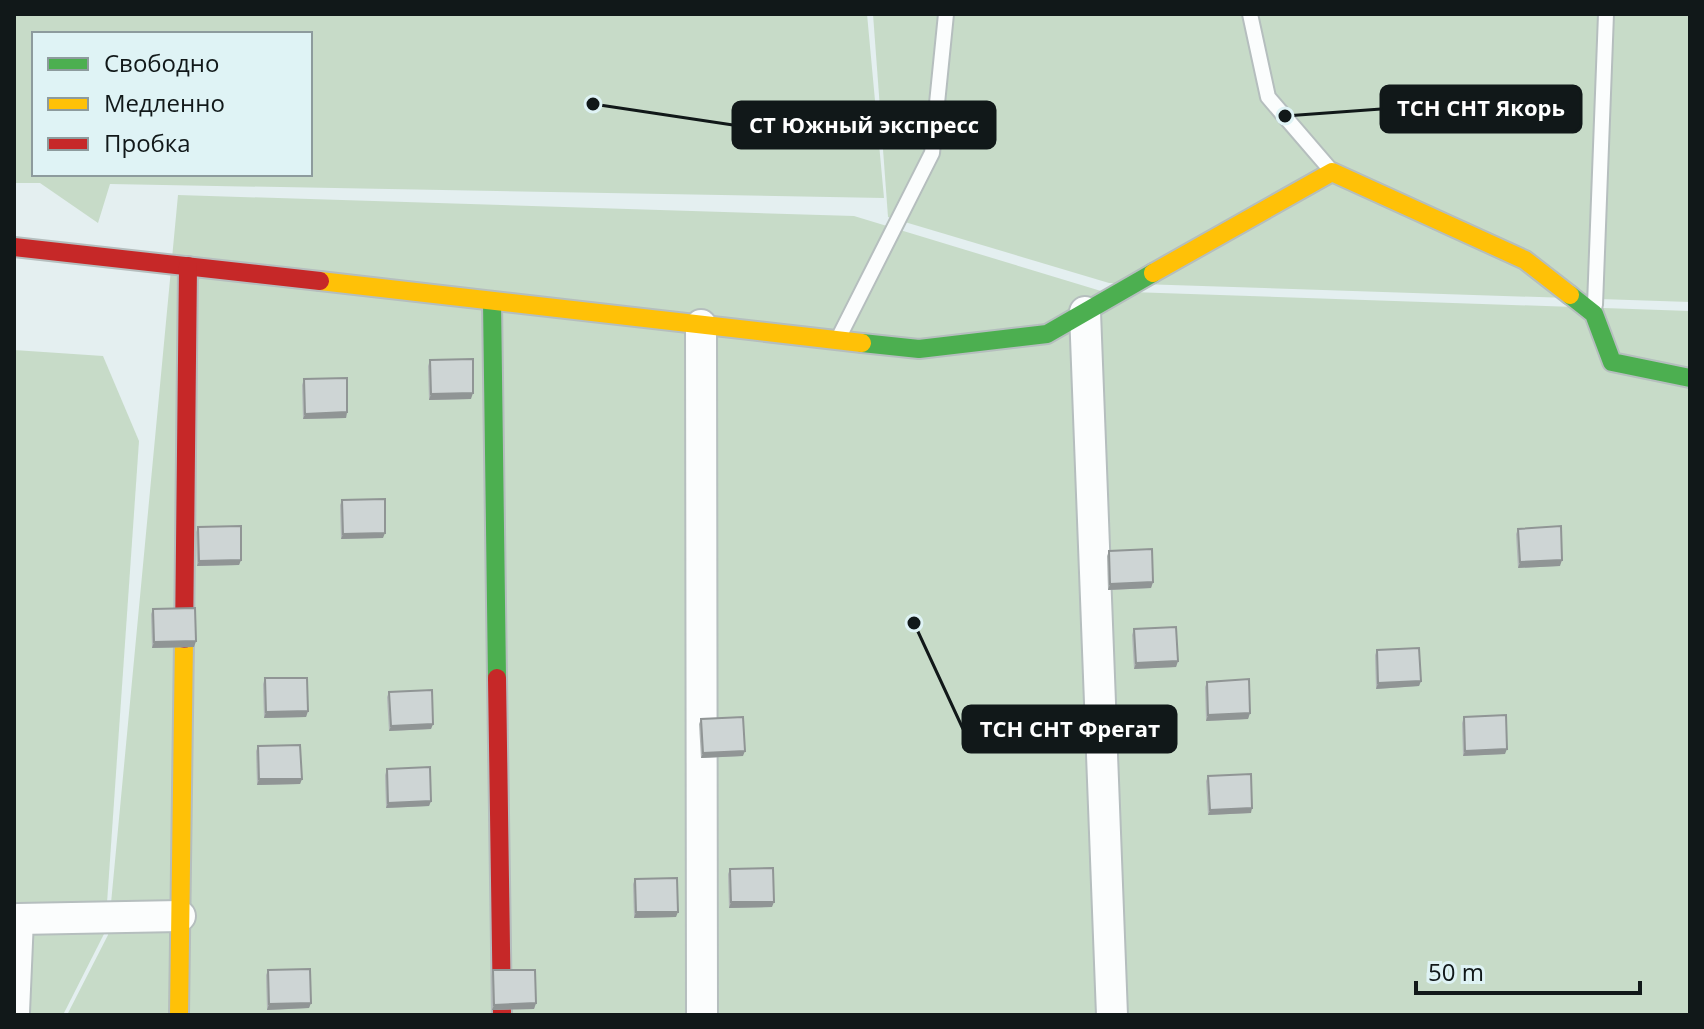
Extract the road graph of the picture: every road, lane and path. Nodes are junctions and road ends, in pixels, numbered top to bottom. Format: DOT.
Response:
graph roads {
  1 [pos="946,14"];
  2 [pos="1250,14"];
  3 [pos="1606,14"];
  4 [pos="1332,172"];
  5 [pos="14,247"];
  6 [pos="188,266"];
  7 [pos="492,301"];
  8 [pos="1085,312"];
  9 [pos="1594,314"];
  10 [pos="701,325"];
  11 [pos="838,340"];
  12 [pos="1690,378"];
  13 [pos="180,916"];
  14 [pos="14,1012"];
  15 [pos="179,1015"];
  16 [pos="502,1015"];
  17 [pos="702,1015"];
  18 [pos="1112,1015"];
  1 -- 11 [label="lane"];
  2 -- 4 [label="lane"];
  3 -- 9 [label="lane"];
  4 -- 8 [label="street"];
  4 -- 9 [label="street"];
  5 -- 6 [label="street"];
  6 -- 7 [label="street"];
  6 -- 13 [label="street"];
  7 -- 10 [label="street"];
  7 -- 16 [label="street"];
  8 -- 11 [label="street"];
  8 -- 18 [label="street"];
  9 -- 12 [label="street"];
  10 -- 11 [label="street"];
  10 -- 17 [label="street"];
  13 -- 14 [label="street"];
  13 -- 15 [label="street"];
}
